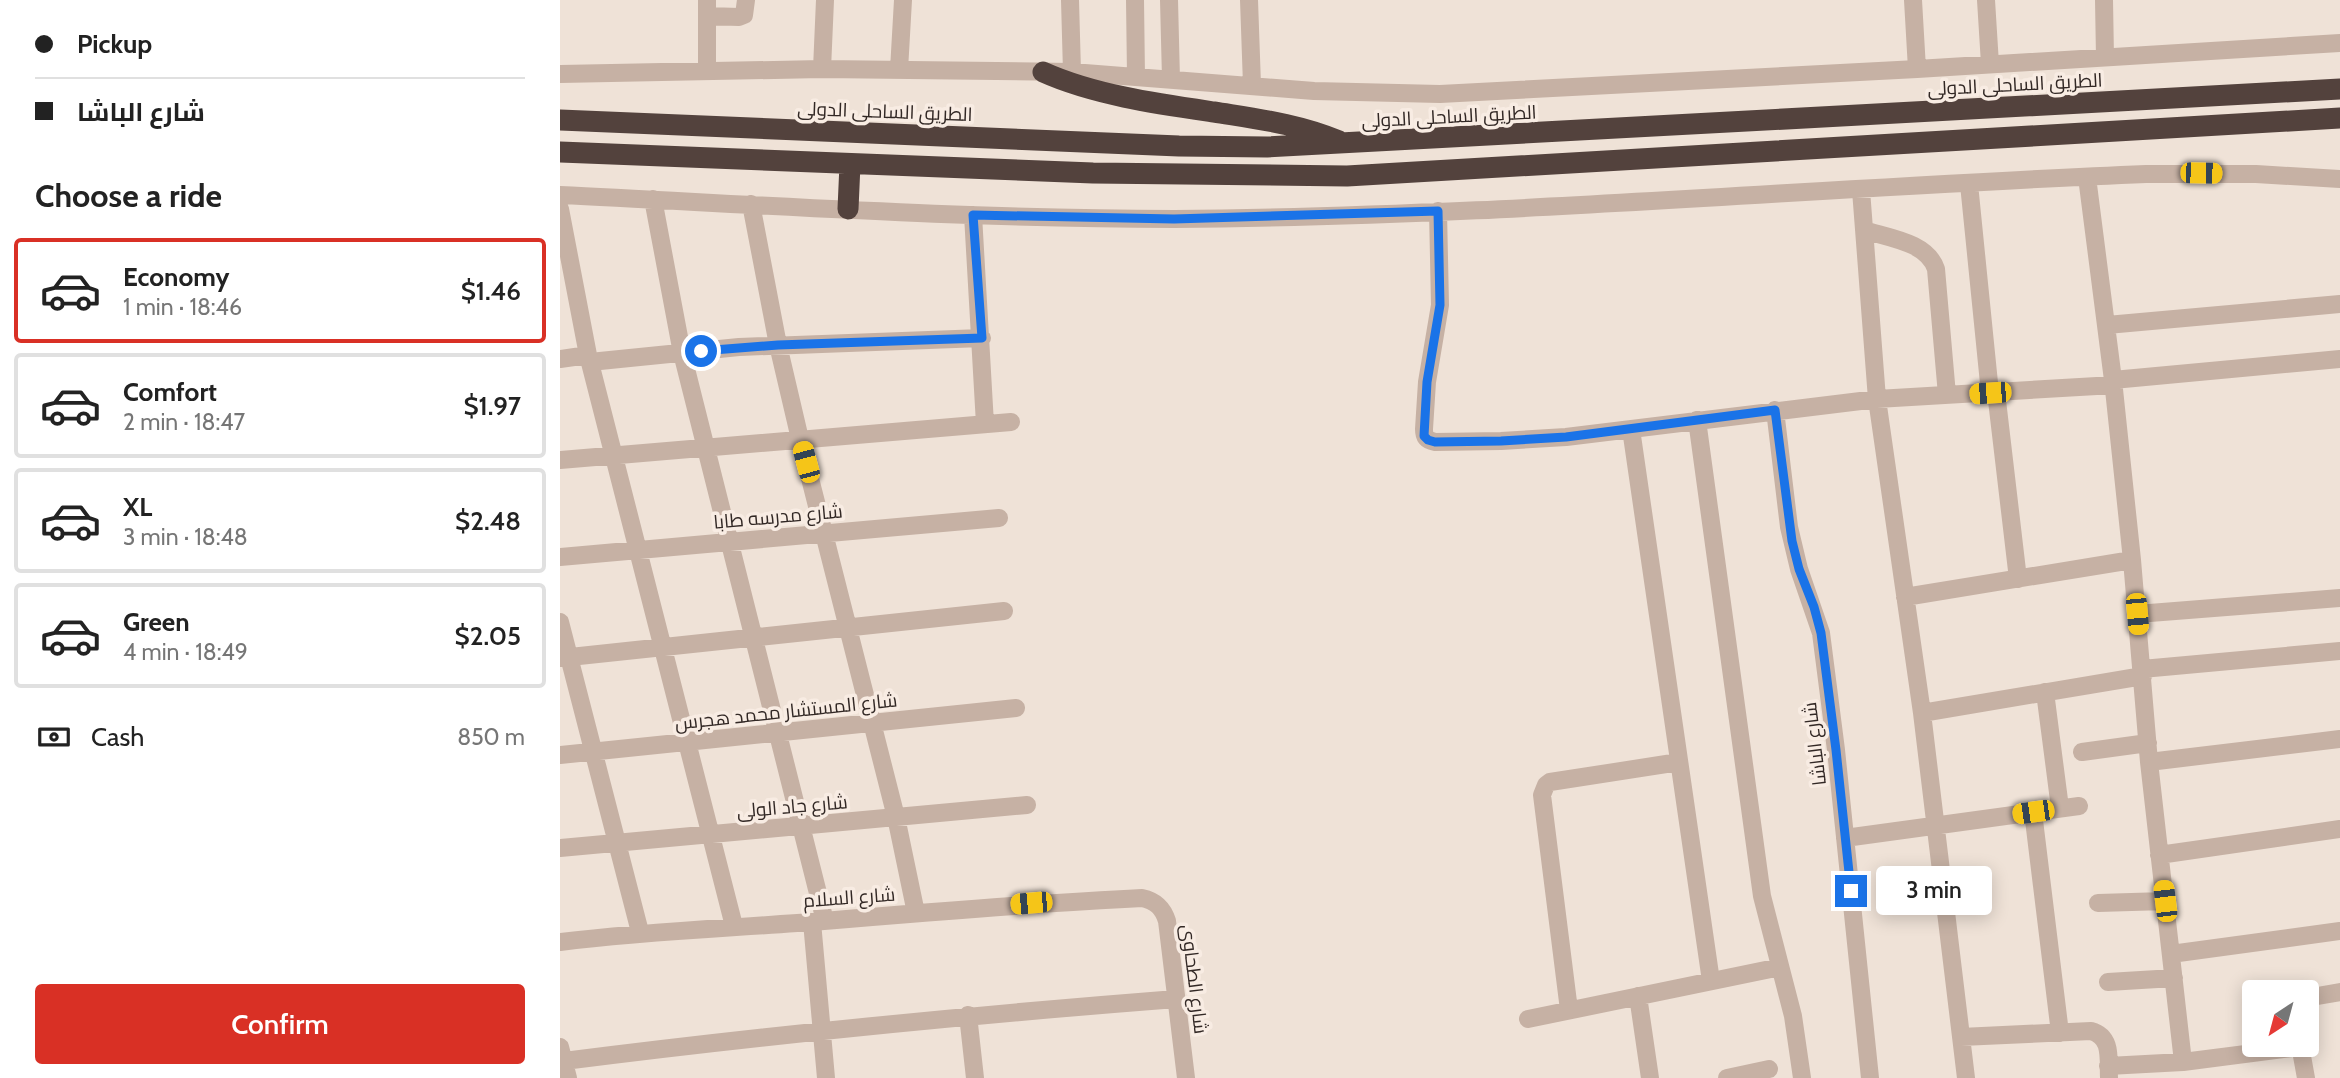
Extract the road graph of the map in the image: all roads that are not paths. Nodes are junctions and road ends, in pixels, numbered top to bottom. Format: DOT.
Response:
graph roads {
  1 [pos="746,0"];
  2 [pos="825,0"];
  3 [pos="903,0"];
  4 [pos="1070,0"];
  5 [pos="1135,0"];
  6 [pos="1169,0"];
  7 [pos="1249,0"];
  8 [pos="1913,0"];
  9 [pos="1986,0"];
  10 [pos="2104,0"];
  11 [pos="707,8"];
  12 [pos="2340,43"];
  13 [pos="2105,57"];
  14 [pos="1990,64"];
  15 [pos="821,69"];
  16 [pos="1917,69"];
  17 [pos="899,70"];
  18 [pos="707,71"];
  19 [pos="1043,72"];
  20 [pos="1072,72"];
  21 [pos="560,74"];
  22 [pos="1136,76"];
  23 [pos="1171,79"];
  24 [pos="1252,85"];
  25 [pos="2340,89"];
  26 [pos="2340,118"];
  27 [pos="560,120"];
  28 [pos="1347,144"];
  29 [pos="560,152"];
  30 [pos="850,164"];
  31 [pos="2087,177"];
  32 [pos="2340,179"];
  33 [pos="1969,184"];
  34 [pos="1861,190"];
  35 [pos="560,195"];
  36 [pos="653,199"];
  37 [pos="751,204"];
  38 [pos="560,209"];
  39 [pos="848,209"];
  40 [pos="1438,211"];
  41 [pos="973,215"];
  42 [pos="1864,230"];
  43 [pos="2340,304"];
  44 [pos="2107,325"];
  45 [pos="982,338"];
  46 [pos="778,345"];
  47 [pos="682,353"];
  48 [pos="589,358"];
  49 [pos="560,359"];
  50 [pos="2340,359"];
  51 [pos="2113,382"];
  52 [pos="1993,392"];
  53 [pos="1947,395"];
  54 [pos="1877,399"];
  55 [pos="1775,410"];
  56 [pos="1697,421"];
  57 [pos="1011,422"];
  58 [pos="985,424"];
  59 [pos="1632,429"];
  60 [pos="800,439"];
  61 [pos="705,447"];
  62 [pos="612,454"];
  63 [pos="560,460"];
  64 [pos="999,518"];
  65 [pos="825,532"];
  66 [pos="730,541"];
  67 [pos="639,549"];
  68 [pos="560,557"];
  69 [pos="2132,560"];
  70 [pos="2018,579"];
  71 [pos="1905,597"];
  72 [pos="2340,598"];
  73 [pos="1004,611"];
  74 [pos="2137,614"];
  75 [pos="560,622"];
  76 [pos="849,627"];
  77 [pos="755,637"];
  78 [pos="663,647"];
  79 [pos="2340,651"];
  80 [pos="564,657"];
  81 [pos="2142,672"];
  82 [pos="2045,692"];
  83 [pos="1016,708"];
  84 [pos="1922,713"];
  85 [pos="873,723"];
  86 [pos="778,732"];
  87 [pos="2340,739"];
  88 [pos="687,742"];
  89 [pos="2148,743"];
  90 [pos="593,751"];
  91 [pos="2082,752"];
  92 [pos="560,755"];
  93 [pos="1679,762"];
  94 [pos="2149,762"];
  95 [pos="1027,805"];
  96 [pos="2079,806"];
  97 [pos="2060,808"];
  98 [pos="2033,812"];
  99 [pos="896,817"];
  100 [pos="1936,825"];
  101 [pos="802,826"];
  102 [pos="2340,829"];
  103 [pos="710,834"];
  104 [pos="1845,838"];
  105 [pos="617,843"];
  106 [pos="560,848"];
  107 [pos="2159,855"];
  108 [pos="1142,898"];
  109 [pos="2165,901"];
  110 [pos="2098,903"];
  111 [pos="916,913"];
  112 [pos="819,921"];
  113 [pos="734,926"];
  114 [pos="2340,931"];
  115 [pos="640,932"];
  116 [pos="560,942"];
  117 [pos="2171,954"];
  118 [pos="1780,967"];
  119 [pos="2174,978"];
  120 [pos="1711,981"];
  121 [pos="2108,982"];
  122 [pos="2340,992"];
  123 [pos="1638,996"];
  124 [pos="2319,996"];
  125 [pos="1176,999"];
  126 [pos="1569,1010"];
  127 [pos="968,1015"];
  128 [pos="1528,1019"];
  129 [pos="823,1029"];
  130 [pos="2060,1032"];
  131 [pos="1961,1037"];
  132 [pos="2243,1057"];
  133 [pos="2302,1057"];
  134 [pos="564,1062"];
  135 [pos="2192,1067"];
  136 [pos="1769,1069"];
  137 [pos="2108,1072"];
  138 [pos="826,1078"];
  139 [pos="975,1078"];
  140 [pos="1186,1078"];
  141 [pos="1650,1078"];
  142 [pos="1727,1078"];
  143 [pos="1801,1078"];
  144 [pos="1870,1078"];
  145 [pos="1966,1078"];
  146 [pos="2306,1078"];
  1 -- 11 [label="street"];
  2 -- 15 [label="street"];
  3 -- 17 [label="street"];
  4 -- 20 [label="street"];
  5 -- 22 [label="street"];
  6 -- 23 [label="street"];
  7 -- 24 [label="street"];
  8 -- 16 [label="street"];
  9 -- 14 [label="street"];
  10 -- 13 [label="street"];
  11 -- 18 [label="street"];
  12 -- 13 [label="street"];
  13 -- 14 [label="street"];
  14 -- 16 [label="street"];
  15 -- 17 [label="street"];
  15 -- 18 [label="street"];
  16 -- 24 [label="street"];
  17 -- 19 [label="street"];
  18 -- 21 [label="street"];
  19 -- 20 [label="street"];
  19 -- 28 [label="highway"];
  20 -- 22 [label="street"];
  22 -- 23 [label="street"];
  23 -- 24 [label="street"];
  25 -- 28 [label="highway, الطريق الساحلى الدولى"];
  26 -- 30 [label="highway"];
  27 -- 28 [label="highway, الطريق الساحلى الدولى"];
  29 -- 30 [label="highway"];
  30 -- 39 [label="highway"];
  31 -- 32 [label="street"];
  31 -- 33 [label="street"];
  31 -- 44 [label="street"];
  33 -- 34 [label="street"];
  33 -- 52 [label="street"];
  34 -- 40 [label="street"];
  34 -- 42 [label="street"];
  35 -- 36 [label="street"];
  36 -- 37 [label="street"];
  36 -- 47 [label="street"];
  37 -- 39 [label="street"];
  37 -- 46 [label="street"];
  38 -- 48 [label="street"];
  39 -- 41 [label="street"];
  40 -- 41 [label="street"];
  40 -- 59 [label="street"];
  41 -- 45 [label="street"];
  42 -- 53 [label="street"];
  42 -- 54 [label="street"];
  43 -- 44 [label="street"];
  44 -- 51 [label="street"];
  45 -- 46 [label="street"];
  45 -- 58 [label="street"];
  46 -- 47 [label="street"];
  46 -- 60 [label="street"];
  47 -- 48 [label="street"];
  47 -- 61 [label="street"];
  48 -- 49 [label="street"];
  48 -- 62 [label="street"];
  50 -- 51 [label="street"];
  51 -- 52 [label="street"];
  51 -- 69 [label="street"];
  52 -- 53 [label="street"];
  52 -- 70 [label="street"];
  53 -- 54 [label="street"];
  54 -- 55 [label="street"];
  54 -- 71 [label="street"];
  55 -- 56 [label="street"];
  55 -- 104 [label="street, شارع الباشا"];
  56 -- 59 [label="street"];
  56 -- 118 [label="street"];
  57 -- 58 [label="street"];
  58 -- 60 [label="street"];
  59 -- 93 [label="street"];
  60 -- 61 [label="street"];
  60 -- 65 [label="street"];
  61 -- 62 [label="street"];
  61 -- 66 [label="street"];
  62 -- 63 [label="street"];
  62 -- 67 [label="street"];
  64 -- 65 [label="street, شارع مدرسه طابا"];
  65 -- 66 [label="street, شارع مدرسه طابا"];
  65 -- 76 [label="street"];
  66 -- 67 [label="street, شارع مدرسه طابا"];
  66 -- 77 [label="street"];
  67 -- 68 [label="street, شارع مدرسه طابا"];
  67 -- 78 [label="street"];
  69 -- 70 [label="street"];
  69 -- 74 [label="street"];
  70 -- 71 [label="street"];
  71 -- 84 [label="street"];
  72 -- 74 [label="street"];
  73 -- 76 [label="street"];
  74 -- 81 [label="street"];
  75 -- 80 [label="street"];
  76 -- 77 [label="street"];
  76 -- 85 [label="street"];
  77 -- 78 [label="street"];
  77 -- 86 [label="street"];
  78 -- 80 [label="street"];
  78 -- 88 [label="street"];
  79 -- 81 [label="street"];
  80 -- 90 [label="street"];
  81 -- 82 [label="street"];
  81 -- 89 [label="street"];
  82 -- 84 [label="street"];
  82 -- 97 [label="street"];
  83 -- 85 [label="street, شارع المستشار محمد هجرس"];
  84 -- 100 [label="street"];
  85 -- 86 [label="street, شارع المستشار محمد هجرس"];
  85 -- 99 [label="street"];
  86 -- 88 [label="street, شارع المستشار محمد هجرس"];
  86 -- 101 [label="street"];
  87 -- 94 [label="street"];
  88 -- 90 [label="street, شارع المستشار محمد هجرس"];
  88 -- 103 [label="street"];
  89 -- 91 [label="street"];
  89 -- 94 [label="street"];
  90 -- 92 [label="street, شارع المستشار محمد هجرس"];
  90 -- 105 [label="street"];
  93 -- 120 [label="street"];
  93 -- 126 [label="street"];
  94 -- 107 [label="street"];
  95 -- 99 [label="street, شارع جاد الولى"];
  96 -- 97 [label="street"];
  97 -- 98 [label="street"];
  98 -- 100 [label="street"];
  98 -- 130 [label="street"];
  99 -- 101 [label="street, شارع جاد الولى"];
  99 -- 111 [label="street"];
  100 -- 104 [label="street"];
  100 -- 131 [label="street"];
  101 -- 103 [label="street, شارع جاد الولى"];
  101 -- 112 [label="street"];
  102 -- 107 [label="street"];
  103 -- 105 [label="street, شارع جاد الولى"];
  103 -- 113 [label="street"];
  104 -- 144 [label="street, شارع الباشا"];
  105 -- 106 [label="street, شارع جاد الولى"];
  105 -- 115 [label="street"];
  107 -- 109 [label="street"];
  108 -- 111 [label="street, شارع السلام"];
  108 -- 125 [label="street, شارع الطحاوى"];
  109 -- 110 [label="street"];
  109 -- 117 [label="street"];
  111 -- 112 [label="street, شارع السلام"];
  112 -- 113 [label="street, شارع السلام"];
  112 -- 129 [label="street"];
  113 -- 115 [label="street, شارع السلام"];
  114 -- 117 [label="street"];
  115 -- 116 [label="street, شارع السلام"];
  117 -- 119 [label="street"];
  118 -- 120 [label="street"];
  118 -- 143 [label="street"];
  119 -- 121 [label="street"];
  119 -- 135 [label="street"];
  120 -- 123 [label="street"];
  122 -- 124 [label="street"];
  123 -- 126 [label="street"];
  123 -- 141 [label="street"];
  125 -- 127 [label="street"];
  125 -- 140 [label="street, شارع الطحاوى"];
  126 -- 128 [label="street"];
  127 -- 129 [label="street"];
  127 -- 139 [label="street"];
  129 -- 134 [label="street"];
  129 -- 138 [label="street"];
  130 -- 131 [label="street"];
  130 -- 137 [label="street"];
  131 -- 145 [label="street"];
  132 -- 135 [label="street"];
  133 -- 146 [label="street"];
  135 -- 137 [label="street"];
  136 -- 142 [label="street"];
}
